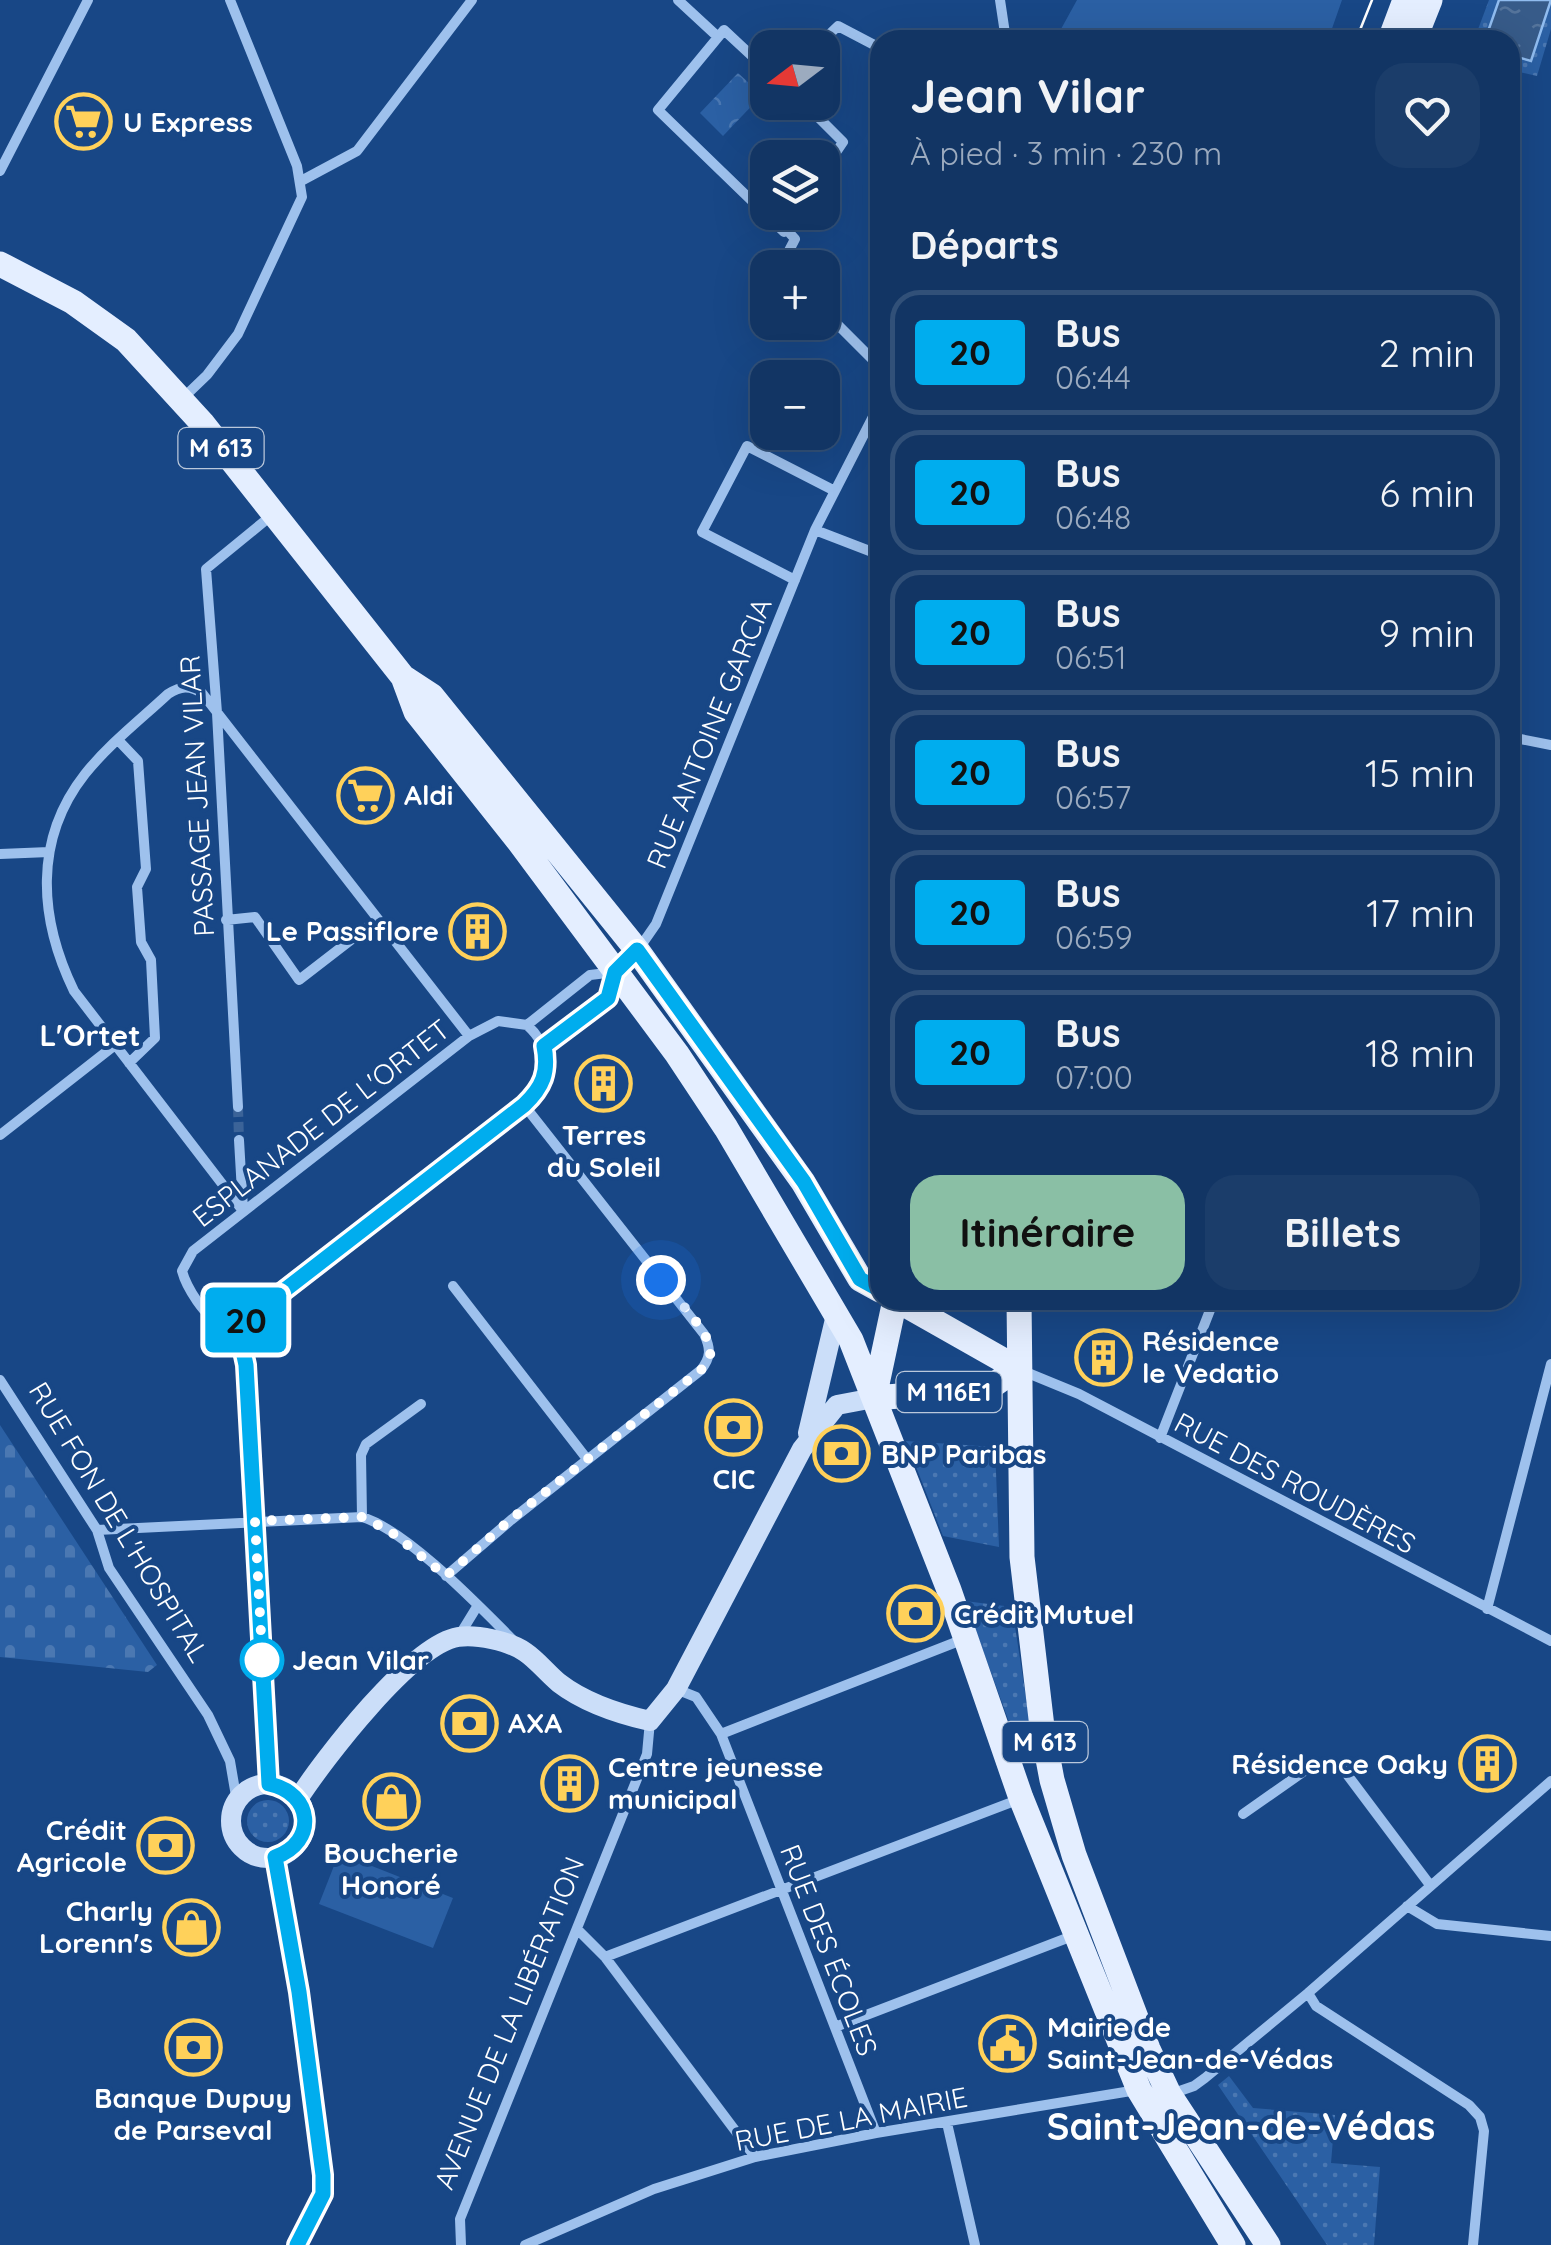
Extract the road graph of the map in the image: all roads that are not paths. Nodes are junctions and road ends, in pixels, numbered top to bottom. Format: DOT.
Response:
graph roads {
  1 [pos="88,0"];
  2 [pos="230,0"];
  3 [pos="472,0"];
  4 [pos="678,0"];
  5 [pos="1000,0"];
  6 [pos="1430,0"];
  7 [pos="1404,3"];
  8 [pos="834,30"];
  9 [pos="1004,30"];
  10 [pos="1385,30"];
  11 [pos="1394,30"];
  12 [pos="1418,30"];
  13 [pos="718,38"];
  14 [pos="870,43"];
  15 [pos="750,54"];
  16 [pos="821,120"];
  17 [pos="840,148"];
  18 [pos="0,171"];
  19 [pos="301,180"];
  20 [pos="750,199"];
  21 [pos="0,264"];
  22 [pos="840,327"];
  23 [pos="870,357"];
  24 [pos="181,400"];
  25 [pos="870,422"];
  26 [pos="833,490"];
  27 [pos="272,514"];
  28 [pos="815,530"];
  29 [pos="870,551"];
  30 [pos="795,580"];
  31 [pos="402,677"];
  32 [pos="218,713"];
  33 [pos="118,740"];
  34 [pos="1520,740"];
  35 [pos="1551,745"];
  36 [pos="49,852"];
  37 [pos="0,854"];
  38 [pos="378,919"];
  39 [pos="226,920"];
  40 [pos="637,950"];
  41 [pos="615,972"];
  42 [pos="526,1025"];
  43 [pos="469,1036"];
  44 [pos="114,1045"];
  45 [pos="544,1046"];
  46 [pos="128,1063"];
  47 [pos="524,1105"];
  48 [pos="238,1107"];
  49 [pos="0,1134"];
  50 [pos="240,1140"];
  51 [pos="243,1211"];
  52 [pos="870,1284"];
  53 [pos="454,1286"];
  54 [pos="894,1310"];
  55 [pos="914,1310"];
  56 [pos="1019,1310"];
  57 [pos="1210,1310"];
  58 [pos="836,1315"];
  59 [pos="237,1323"];
  60 [pos="1551,1364"];
  61 [pos="1018,1368"];
  62 [pos="0,1380"];
  63 [pos="874,1398"];
  64 [pos="421,1404"];
  65 [pos="1160,1438"];
  66 [pos="802,1448"];
  67 [pos="587,1460"];
  68 [pos="362,1517"];
  69 [pos="255,1521"];
  70 [pos="97,1530"];
  71 [pos="446,1576"];
  72 [pos="478,1605"];
  73 [pos="1486,1609"];
  74 [pos="458,1637"];
  75 [pos="965,1639"];
  76 [pos="1551,1640"];
  77 [pos="524,1650"];
  78 [pos="676,1689"];
  79 [pos="650,1722"];
  80 [pos="721,1734"];
  81 [pos="1551,1781"];
  82 [pos="269,1784"];
  83 [pos="1021,1798"];
  84 [pos="298,1799"];
  85 [pos="237,1802"];
  86 [pos="1243,1814"];
  87 [pos="275,1857"];
  88 [pos="1430,1884"];
  89 [pos="780,1890"];
  90 [pos="1407,1906"];
  91 [pos="578,1930"];
  92 [pos="1076,1935"];
  93 [pos="1551,1936"];
  94 [pos="605,1957"];
  95 [pos="1308,1993"];
  96 [pos="835,2027"];
  97 [pos="1139,2090"];
  98 [pos="1170,2094"];
  99 [pos="947,2122"];
  100 [pos="876,2133"];
  101 [pos="755,2157"];
  102 [pos="323,2175"];
  103 [pos="297,2245"];
  104 [pos="461,2245"];
  105 [pos="525,2245"];
  106 [pos="975,2245"];
  107 [pos="1233,2245"];
  108 [pos="1268,2245"];
  109 [pos="1473,2245"];
  1 -- 18 [label="street"];
  2 -- 19 [label="street"];
  3 -- 19 [label="street"];
  4 -- 13 [label="street"];
  5 -- 9 [label="street"];
  6 -- 12 [label="main road"];
  7 -- 10 [label="main road"];
  7 -- 11 [label="main road"];
  8 -- 14 [label="street"];
  13 -- 15 [label="street"];
  13 -- 20 [label="street"];
  16 -- 17 [label="street"];
  19 -- 24 [label="street"];
  21 -- 24 [label="main road, M 613"];
  22 -- 23 [label="street"];
  24 -- 27 [label="main road, M 613"];
  25 -- 26 [label="street, RUE ANTOINE GARCIA"];
  26 -- 28 [label="street, RUE ANTOINE GARCIA"];
  26 -- 30 [label="street"];
  27 -- 31 [label="main road, M 613"];
  27 -- 32 [label="street, PASSAGE JEAN VILAR"];
  28 -- 29 [label="street"];
  28 -- 30 [label="street, RUE ANTOINE GARCIA"];
  30 -- 40 [label="street, RUE ANTOINE GARCIA"];
  31 -- 40 [label="main road, M 613"];
  31 -- 41 [label="main road, M 613"];
  32 -- 33 [label="street"];
  32 -- 38 [label="street"];
  32 -- 39 [label="street, PASSAGE JEAN VILAR"];
  33 -- 36 [label="street"];
  33 -- 46 [label="street"];
  34 -- 35 [label="street"];
  36 -- 37 [label="street"];
  36 -- 44 [label="street"];
  38 -- 39 [label="street"];
  38 -- 43 [label="street"];
  39 -- 48 [label="street, PASSAGE JEAN VILAR"];
  40 -- 41 [label="main road"];
  40 -- 52 [label="main road, M 613"];
  41 -- 42 [label="street"];
  41 -- 45 [label="street"];
  41 -- 58 [label="main road, M 613"];
  42 -- 43 [label="street, ESPLANADE DE L'ORTET"];
  42 -- 45 [label="street"];
  43 -- 51 [label="street, ESPLANADE DE L'ORTET"];
  44 -- 46 [label="street"];
  44 -- 49 [label="street"];
  45 -- 47 [label="street"];
  46 -- 51 [label="street"];
  47 -- 59 [label="street"];
  47 -- 67 [label="street"];
  50 -- 51 [label="street"];
  51 -- 59 [label="street, ESPLANADE DE L'ORTET"];
  53 -- 67 [label="street"];
  54 -- 63 [label="main road, M 116E1"];
  55 -- 61 [label="main road"];
  56 -- 61 [label="main road, M 116E1"];
  57 -- 65 [label="street"];
  58 -- 63 [label="main road, M 613"];
  58 -- 66 [label="street, AVENUE DE LA LIBÉRATION"];
  59 -- 69 [label="street"];
  60 -- 73 [label="street"];
  61 -- 63 [label="main road, M 116E1"];
  61 -- 65 [label="street, RUE DES ROUDÈRES"];
  61 -- 98 [label="main road, M 613"];
  62 -- 70 [label="street, RUE FON DE L'HOSPITAL"];
  63 -- 66 [label="street, AVENUE DE LA LIBÉRATION"];
  63 -- 75 [label="main road, M 613"];
  64 -- 68 [label="street"];
  65 -- 73 [label="street, RUE DES ROUDÈRES"];
  66 -- 78 [label="street, AVENUE DE LA LIBÉRATION"];
  67 -- 71 [label="street"];
  68 -- 69 [label="street"];
  68 -- 71 [label="street"];
  69 -- 70 [label="street"];
  69 -- 82 [label="street"];
  70 -- 85 [label="street, RUE FON DE L'HOSPITAL"];
  71 -- 72 [label="street"];
  72 -- 74 [label="street"];
  72 -- 77 [label="street"];
  73 -- 76 [label="street, RUE DES ROUDÈRES"];
  74 -- 77 [label="street"];
  74 -- 84 [label="street"];
  75 -- 80 [label="street"];
  75 -- 83 [label="main road, M 613"];
  77 -- 79 [label="street"];
  78 -- 79 [label="street, AVENUE DE LA LIBÉRATION"];
  78 -- 80 [label="street, RUE DES ÉCOLES"];
  79 -- 91 [label="street, AVENUE DE LA LIBÉRATION"];
  80 -- 89 [label="street, RUE DES ÉCOLES"];
  81 -- 88 [label="street"];
  82 -- 84 [label="street"];
  82 -- 85 [label="street"];
  83 -- 89 [label="street"];
  83 -- 92 [label="main road, M 613"];
  84 -- 87 [label="street"];
  85 -- 87 [label="street"];
  86 -- 88 [label="street"];
  87 -- 102 [label="street"];
  88 -- 90 [label="street"];
  89 -- 94 [label="street"];
  89 -- 96 [label="street, RUE DES ÉCOLES"];
  90 -- 93 [label="street"];
  90 -- 95 [label="street"];
  91 -- 94 [label="street"];
  91 -- 104 [label="street, AVENUE DE LA LIBÉRATION"];
  92 -- 96 [label="street"];
  92 -- 97 [label="main road, M 613"];
  94 -- 101 [label="street"];
  95 -- 98 [label="street"];
  95 -- 109 [label="street"];
  96 -- 100 [label="street, RUE DES ÉCOLES"];
  97 -- 98 [label="main road"];
  97 -- 99 [label="street, RUE DE LA MAIRIE"];
  97 -- 107 [label="main road, M 613"];
  98 -- 108 [label="main road, M 613"];
  99 -- 100 [label="street, RUE DE LA MAIRIE"];
  99 -- 106 [label="street"];
  100 -- 101 [label="street, RUE DE LA MAIRIE"];
  101 -- 105 [label="street, RUE DE LA MAIRIE"];
  102 -- 103 [label="street"];
}
